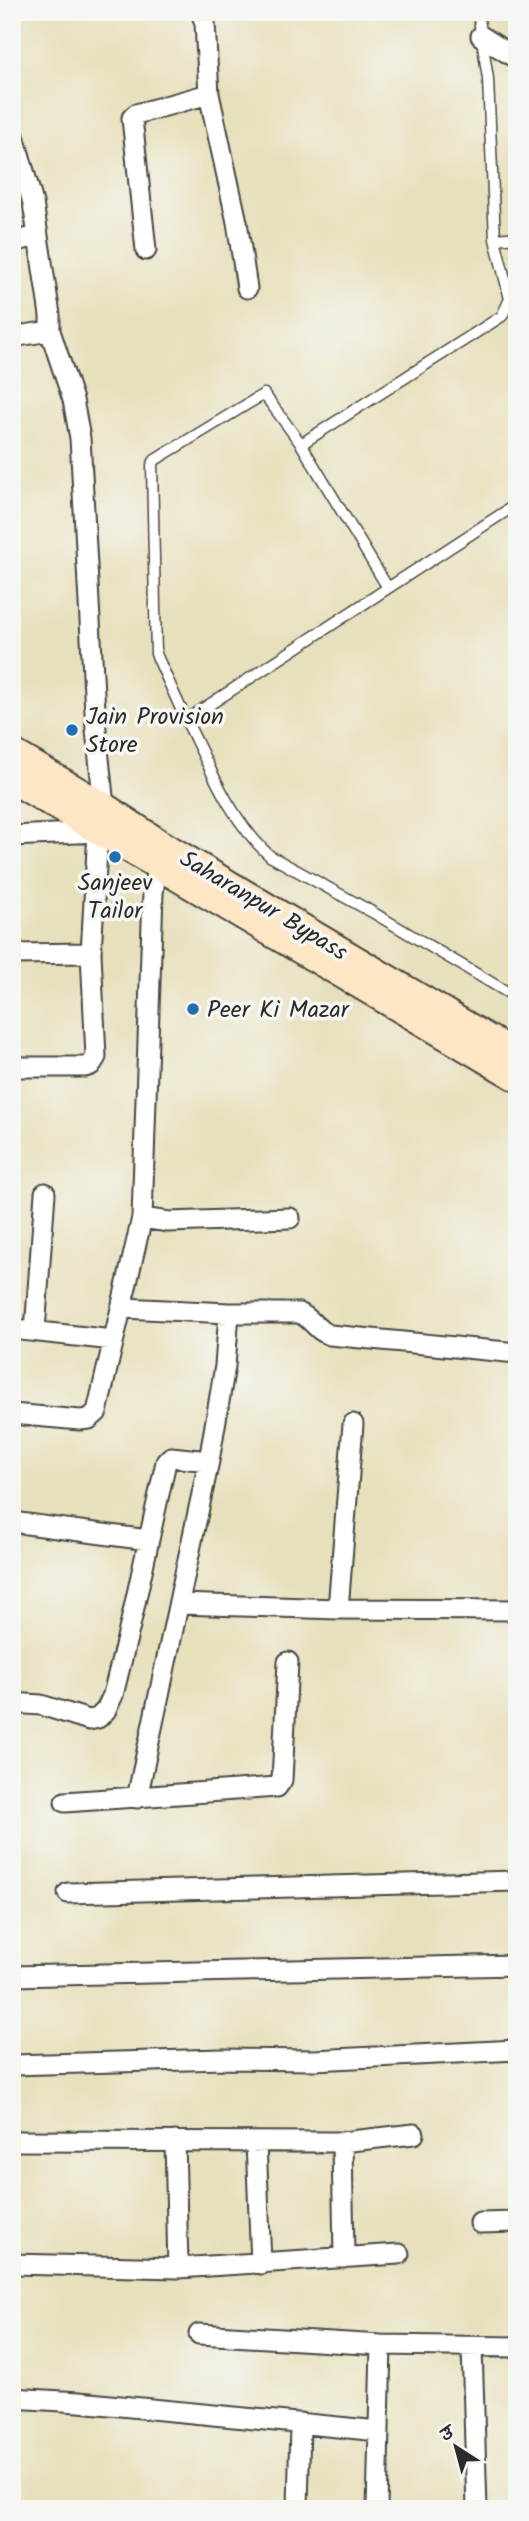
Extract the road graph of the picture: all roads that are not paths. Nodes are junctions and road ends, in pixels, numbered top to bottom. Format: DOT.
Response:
graph roads {
  1 [pos="201,12"];
  2 [pos="478,12"];
  3 [pos="481,36"];
  4 [pos="517,59"];
  5 [pos="209,94"];
  6 [pos="12,129"];
  7 [pos="16,154"];
  8 [pos="38,236"];
  9 [pos="517,237"];
  10 [pos="495,239"];
  11 [pos="12,242"];
  12 [pos="146,250"];
  13 [pos="247,288"];
  14 [pos="50,331"];
  15 [pos="12,337"];
  16 [pos="301,444"];
  17 [pos="517,504"];
  18 [pos="388,588"];
  19 [pos="186,720"];
  20 [pos="12,752"];
  21 [pos="12,780"];
  22 [pos="101,819"];
  23 [pos="12,836"];
  24 [pos="157,864"];
  25 [pos="90,953"];
  26 [pos="12,954"];
  27 [pos="517,998"];
  28 [pos="517,1055"];
  29 [pos="12,1067"];
  30 [pos="517,1078"];
  31 [pos="45,1193"];
  32 [pos="142,1218"];
  33 [pos="290,1218"];
  34 [pos="123,1308"];
  35 [pos="229,1313"];
  36 [pos="12,1329"];
  37 [pos="35,1331"];
  38 [pos="113,1340"];
  39 [pos="517,1353"];
  40 [pos="12,1414"];
  41 [pos="353,1424"];
  42 [pos="209,1461"];
  43 [pos="12,1522"];
  44 [pos="148,1539"];
  45 [pos="179,1604"];
  46 [pos="338,1609"];
  47 [pos="517,1610"];
  48 [pos="288,1662"];
  49 [pos="12,1703"];
  50 [pos="137,1798"];
  51 [pos="65,1802"];
  52 [pos="517,1881"];
  53 [pos="68,1893"];
  54 [pos="517,1965"];
  55 [pos="12,1976"];
  56 [pos="517,2050"];
  57 [pos="12,2064"];
  58 [pos="414,2134"];
  59 [pos="12,2141"];
  60 [pos="175,2141"];
  61 [pos="256,2142"];
  62 [pos="342,2142"];
  63 [pos="517,2222"];
  64 [pos="480,2223"];
  65 [pos="399,2253"];
  66 [pos="344,2258"];
  67 [pos="12,2264"];
  68 [pos="261,2264"];
  69 [pos="178,2268"];
  70 [pos="199,2334"];
  71 [pos="381,2345"];
  72 [pos="472,2347"];
  73 [pos="517,2347"];
  74 [pos="12,2398"];
  75 [pos="300,2423"];
  76 [pos="379,2431"];
  77 [pos="298,2509"];
  78 [pos="377,2509"];
  79 [pos="477,2509"];
  1 -- 5 [label="street"];
  2 -- 3 [label="lane"];
  3 -- 4 [label="street"];
  3 -- 10 [label="lane"];
  5 -- 12 [label="street"];
  5 -- 13 [label="street"];
  6 -- 7 [label="street"];
  7 -- 8 [label="street"];
  8 -- 11 [label="street"];
  8 -- 14 [label="street"];
  9 -- 10 [label="lane"];
  10 -- 16 [label="lane"];
  14 -- 15 [label="street"];
  14 -- 22 [label="street"];
  16 -- 18 [label="lane"];
  16 -- 19 [label="lane"];
  17 -- 18 [label="lane"];
  18 -- 19 [label="lane"];
  19 -- 27 [label="lane"];
  20 -- 22 [label="main road, Saharanpur Bypass"];
  21 -- 22 [label="main road"];
  22 -- 23 [label="street"];
  22 -- 24 [label="main road"];
  22 -- 25 [label="street"];
  22 -- 28 [label="main road, Saharanpur Bypass"];
  24 -- 30 [label="main road"];
  24 -- 32 [label="street"];
  25 -- 26 [label="street"];
  25 -- 29 [label="street"];
  31 -- 37 [label="street"];
  32 -- 33 [label="street"];
  32 -- 34 [label="street"];
  34 -- 35 [label="street"];
  34 -- 38 [label="street"];
  35 -- 39 [label="street"];
  35 -- 42 [label="street"];
  36 -- 37 [label="street"];
  37 -- 38 [label="street"];
  38 -- 40 [label="street"];
  41 -- 46 [label="street"];
  42 -- 44 [label="street"];
  42 -- 45 [label="street"];
  43 -- 44 [label="street"];
  44 -- 49 [label="street"];
  45 -- 46 [label="street"];
  45 -- 50 [label="street"];
  46 -- 47 [label="street"];
  48 -- 50 [label="street"];
  50 -- 51 [label="street"];
  52 -- 53 [label="street"];
  54 -- 55 [label="street"];
  56 -- 57 [label="street"];
  58 -- 62 [label="street"];
  59 -- 60 [label="street"];
  60 -- 61 [label="street"];
  60 -- 69 [label="street"];
  61 -- 62 [label="street"];
  61 -- 68 [label="street"];
  62 -- 66 [label="street"];
  63 -- 64 [label="street"];
  65 -- 66 [label="street"];
  66 -- 68 [label="street"];
  67 -- 69 [label="street"];
  68 -- 69 [label="street"];
  70 -- 71 [label="street"];
  71 -- 72 [label="street"];
  71 -- 76 [label="street"];
  72 -- 73 [label="street"];
  72 -- 79 [label="street"];
  74 -- 75 [label="street"];
  75 -- 76 [label="street"];
  75 -- 77 [label="street"];
  76 -- 78 [label="street"];
}
